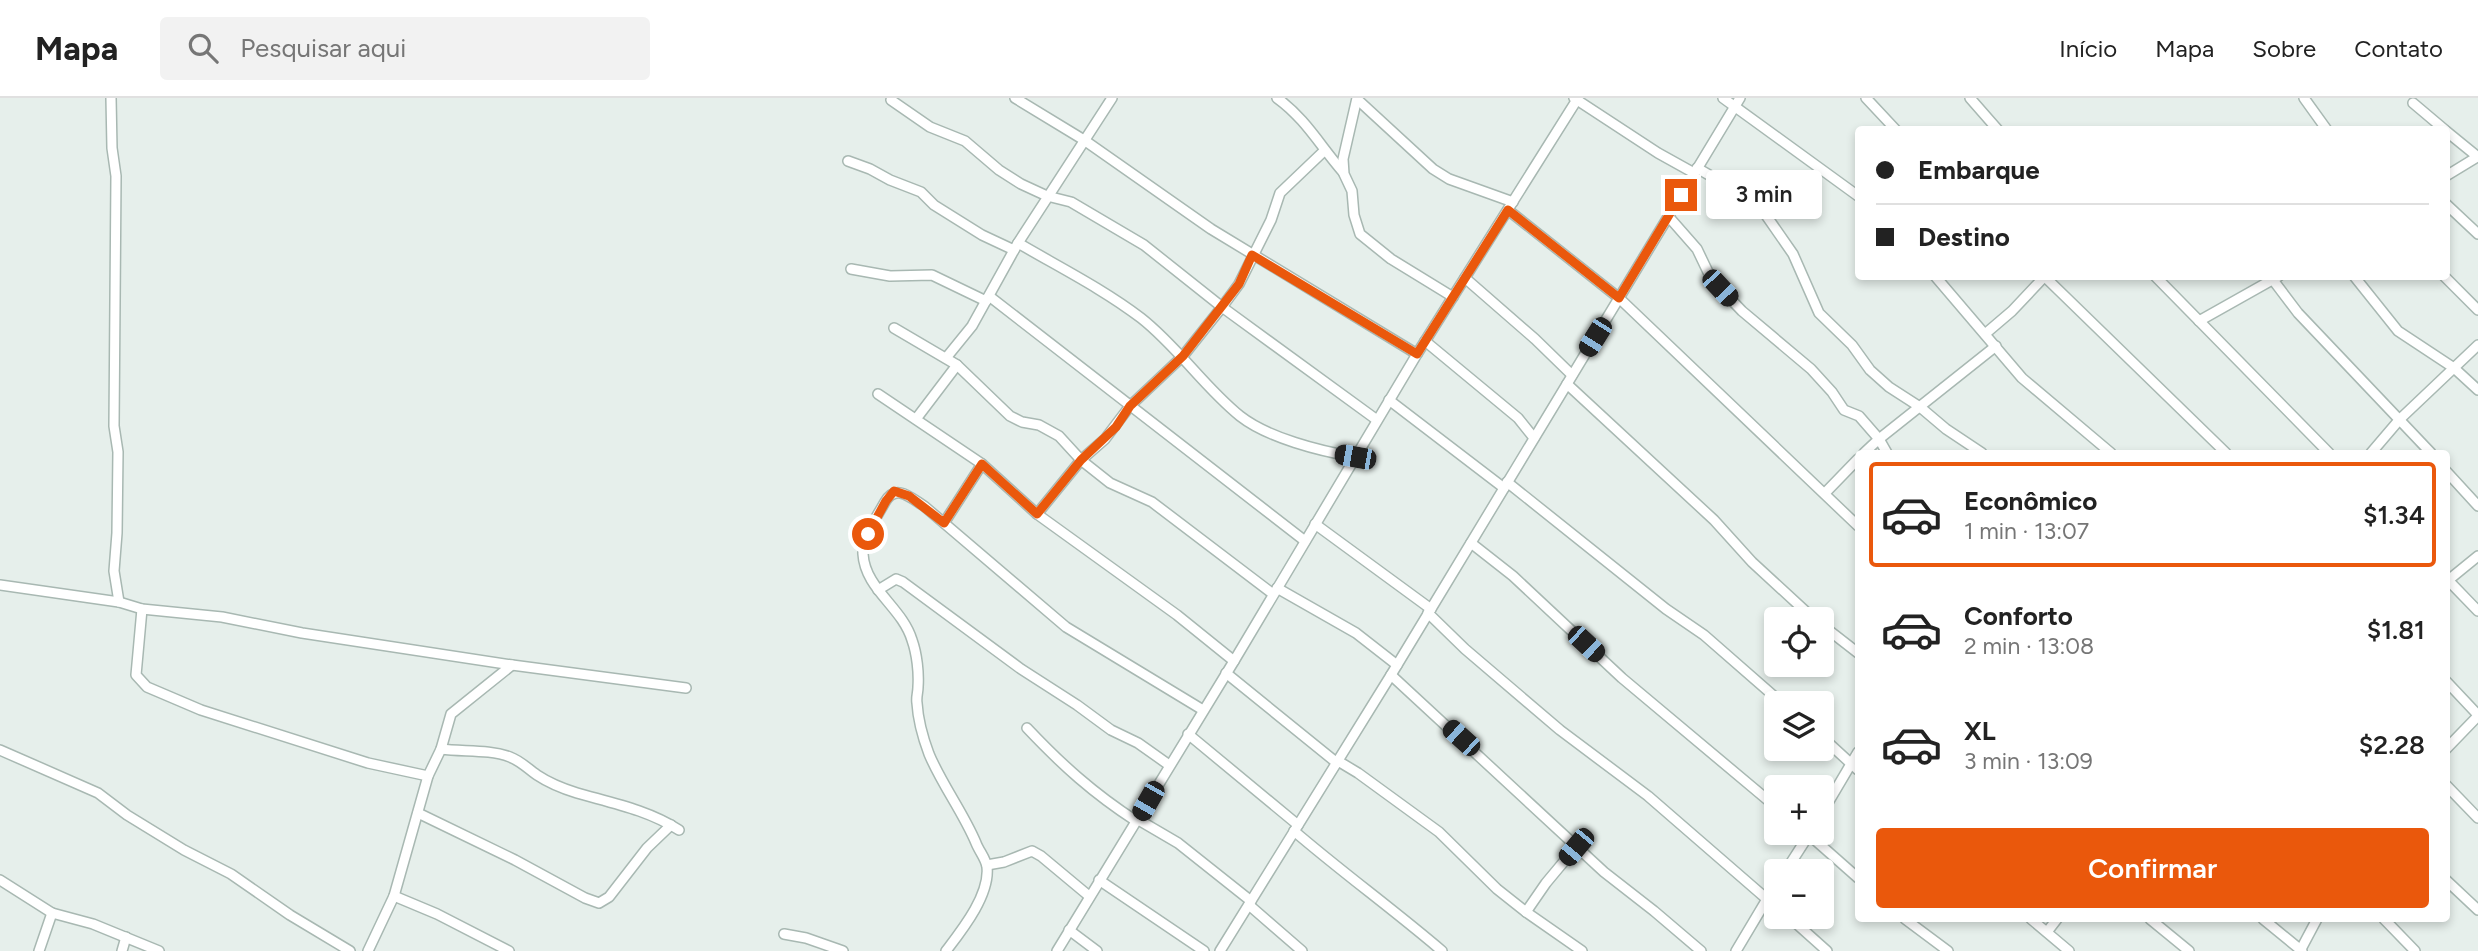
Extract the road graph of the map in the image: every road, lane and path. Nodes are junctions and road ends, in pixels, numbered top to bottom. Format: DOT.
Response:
graph roads {
  1 [pos="111,98"];
  2 [pos="1015,98"];
  3 [pos="1112,98"];
  4 [pos="1277,98"];
  5 [pos="1723,98"];
  6 [pos="1740,98"];
  7 [pos="1866,98"];
  8 [pos="1970,98"];
  9 [pos="2304,98"];
  10 [pos="1357,99"];
  11 [pos="1576,99"];
  12 [pos="891,100"];
  13 [pos="2413,103"];
  14 [pos="1734,107"];
  15 [pos="1892,126"];
  16 [pos="1994,126"];
  17 [pos="2324,126"];
  18 [pos="2441,126"];
  19 [pos="2450,133"];
  20 [pos="1084,140"];
  21 [pos="1324,151"];
  22 [pos="2478,157"];
  23 [pos="848,161"];
  24 [pos="1696,171"];
  25 [pos="1344,174"];
  26 [pos="2450,174"];
  27 [pos="1855,194"];
  28 [pos="1047,196"];
  29 [pos="1510,206"];
  30 [pos="2450,208"];
  31 [pos="1668,216"];
  32 [pos="2478,234"];
  33 [pos="1016,246"];
  34 [pos="1252,255"];
  35 [pos="851,269"];
  36 [pos="1465,278"];
  37 [pos="1938,280"];
  38 [pos="2042,280"];
  39 [pos="2048,280"];
  40 [pos="2159,280"];
  41 [pos="2271,280"];
  42 [pos="2275,280"];
  43 [pos="2357,280"];
  44 [pos="2448,280"];
  45 [pos="1453,297"];
  46 [pos="988,298"];
  47 [pos="1619,298"];
  48 [pos="1222,307"];
  49 [pos="2478,310"];
  50 [pos="2199,321"];
  51 [pos="894,328"];
  52 [pos="1985,334"];
  53 [pos="1425,341"];
  54 [pos="2478,345"];
  55 [pos="1996,346"];
  56 [pos="1417,354"];
  57 [pos="1183,356"];
  58 [pos="946,358"];
  59 [pos="957,365"];
  60 [pos="2454,368"];
  61 [pos="1570,379"];
  62 [pos="2478,390"];
  63 [pos="878,394"];
  64 [pos="1389,400"];
  65 [pos="1130,406"];
  66 [pos="1920,407"];
  67 [pos="916,419"];
  68 [pos="2400,419"];
  69 [pos="1377,420"];
  70 [pos="1534,438"];
  71 [pos="1879,439"];
  72 [pos="1867,450"];
  73 [pos="1885,450"];
  74 [pos="1978,450"];
  75 [pos="2107,450"];
  76 [pos="2223,450"];
  77 [pos="2326,450"];
  78 [pos="2374,450"];
  79 [pos="2428,450"];
  80 [pos="1355,457"];
  81 [pos="1081,460"];
  82 [pos="1855,462"];
  83 [pos="982,464"];
  84 [pos="2450,475"];
  85 [pos="1506,485"];
  86 [pos="1825,493"];
  87 [pos="2478,506"];
  88 [pos="1037,514"];
  89 [pos="944,523"];
  90 [pos="1855,523"];
  91 [pos="1315,524"];
  92 [pos="1305,541"];
  93 [pos="1471,542"];
  94 [pos="2478,556"];
  95 [pos="2450,578"];
  96 [pos="2450,583"];
  97 [pos="0,585"];
  98 [pos="878,590"];
  99 [pos="1275,591"];
  100 [pos="119,602"];
  101 [pos="1801,607"];
  102 [pos="142,609"];
  103 [pos="1430,611"];
  104 [pos="2478,611"];
  105 [pos="1834,634"];
  106 [pos="1855,651"];
  107 [pos="1234,661"];
  108 [pos="512,665"];
  109 [pos="1397,665"];
  110 [pos="1226,673"];
  111 [pos="1391,675"];
  112 [pos="2450,685"];
  113 [pos="686,688"];
  114 [pos="1768,691"];
  115 [pos="1203,710"];
  116 [pos="2478,715"];
  117 [pos="1027,728"];
  118 [pos="1188,734"];
  119 [pos="2450,746"];
  120 [pos="1834,748"];
  121 [pos="440,749"];
  122 [pos="0,750"];
  123 [pos="1337,762"];
  124 [pos="1169,765"];
  125 [pos="1855,766"];
  126 [pos="428,776"];
  127 [pos="2450,789"];
  128 [pos="1834,796"];
  129 [pos="1764,797"];
  130 [pos="418,813"];
  131 [pos="2478,818"];
  132 [pos="1136,820"];
  133 [pos="1296,828"];
  134 [pos="1821,845"];
  135 [pos="1576,847"];
  136 [pos="987,865"];
  137 [pos="1855,875"];
  138 [pos="0,880"];
  139 [pos="1099,880"];
  140 [pos="2450,884"];
  141 [pos="394,896"];
  142 [pos="1089,896"];
  143 [pos="1764,897"];
  144 [pos="1764,902"];
  145 [pos="1250,903"];
  146 [pos="2478,910"];
  147 [pos="1526,912"];
  148 [pos="52,913"];
  149 [pos="1908,922"];
  150 [pos="2034,922"];
  151 [pos="2054,922"];
  152 [pos="2154,922"];
  153 [pos="2267,922"];
  154 [pos="2316,922"];
  155 [pos="2387,922"];
  156 [pos="1802,929"];
  157 [pos="1069,930"];
  158 [pos="2046,932"];
  159 [pos="784,934"];
  160 [pos="126,937"];
  161 [pos="1935,947"];
  162 [pos="39,951"];
  163 [pos="122,951"];
  164 [pos="159,951"];
  165 [pos="350,951"];
  166 [pos="368,951"];
  167 [pos="509,951"];
  168 [pos="843,951"];
  169 [pos="946,951"];
  170 [pos="1057,951"];
  171 [pos="1097,951"];
  172 [pos="1204,951"];
  173 [pos="1220,951"];
  174 [pos="1302,951"];
  175 [pos="1443,951"];
  176 [pos="1582,951"];
  177 [pos="1701,951"];
  178 [pos="1735,951"];
  179 [pos="1827,951"];
  180 [pos="1948,951"];
  181 [pos="2069,951"];
  182 [pos="2189,951"];
  183 [pos="2301,951"];
  184 [pos="2415,951"];
  1 -- 100 [label="street"];
  2 -- 20 [label="street"];
  3 -- 20 [label="street"];
  4 -- 21 [label="street"];
  5 -- 14 [label="street"];
  6 -- 14 [label="street"];
  7 -- 15 [label="street"];
  8 -- 16 [label="street"];
  9 -- 17 [label="street"];
  10 -- 25 [label="street"];
  10 -- 29 [label="street"];
  11 -- 24 [label="street"];
  11 -- 29 [label="street"];
  12 -- 28 [label="street"];
  13 -- 18 [label="street"];
  14 -- 24 [label="street"];
  14 -- 27 [label="street"];
  19 -- 22 [label="street"];
  20 -- 28 [label="street"];
  20 -- 34 [label="street"];
  21 -- 25 [label="street"];
  21 -- 34 [label="street"];
  22 -- 26 [label="street"];
  23 -- 33 [label="street"];
  24 -- 31 [label="street"];
  24 -- 66 [label="street"];
  25 -- 45 [label="street"];
  28 -- 33 [label="street"];
  28 -- 48 [label="street"];
  29 -- 36 [label="street"];
  29 -- 47 [label="street"];
  30 -- 32 [label="street"];
  31 -- 47 [label="street"];
  31 -- 71 [label="street"];
  33 -- 46 [label="street"];
  33 -- 57 [label="street"];
  34 -- 48 [label="street"];
  34 -- 56 [label="street"];
  35 -- 46 [label="street"];
  36 -- 45 [label="street"];
  36 -- 61 [label="street"];
  37 -- 52 [label="street"];
  38 -- 52 [label="street"];
  39 -- 76 [label="street"];
  40 -- 50 [label="street"];
  41 -- 50 [label="street"];
  42 -- 68 [label="street"];
  43 -- 60 [label="street"];
  44 -- 49 [label="street"];
  45 -- 53 [label="street"];
  46 -- 58 [label="street"];
  46 -- 65 [label="street"];
  47 -- 61 [label="street"];
  47 -- 86 [label="street"];
  48 -- 57 [label="street"];
  48 -- 69 [label="street"];
  50 -- 77 [label="street"];
  51 -- 58 [label="street"];
  52 -- 55 [label="street"];
  53 -- 56 [label="street"];
  53 -- 70 [label="street"];
  54 -- 60 [label="street"];
  55 -- 66 [label="street"];
  55 -- 75 [label="street"];
  56 -- 64 [label="street"];
  57 -- 65 [label="street"];
  57 -- 80 [label="street"];
  58 -- 59 [label="street"];
  59 -- 67 [label="street"];
  59 -- 81 [label="street"];
  60 -- 62 [label="street"];
  60 -- 68 [label="street"];
  61 -- 70 [label="street"];
  61 -- 101 [label="street"];
  63 -- 67 [label="street"];
  64 -- 69 [label="street"];
  64 -- 85 [label="street"];
  65 -- 81 [label="street"];
  65 -- 92 [label="street"];
  66 -- 71 [label="street"];
  66 -- 74 [label="street"];
  67 -- 83 [label="street"];
  68 -- 78 [label="street"];
  68 -- 79 [label="street"];
  69 -- 80 [label="street"];
  70 -- 85 [label="street"];
  71 -- 72 [label="street"];
  71 -- 73 [label="street"];
  80 -- 91 [label="street"];
  81 -- 88 [label="street"];
  81 -- 99 [label="street"];
  82 -- 86 [label="street"];
  83 -- 88 [label="street"];
  83 -- 89 [label="street"];
  84 -- 87 [label="street"];
  85 -- 93 [label="street"];
  85 -- 114 [label="street"];
  86 -- 90 [label="street"];
  88 -- 107 [label="street"];
  89 -- 98 [label="street"];
  89 -- 115 [label="street"];
  91 -- 92 [label="street"];
  91 -- 103 [label="street"];
  92 -- 99 [label="street"];
  93 -- 103 [label="street"];
  93 -- 129 [label="street"];
  94 -- 95 [label="street"];
  96 -- 104 [label="street"];
  97 -- 100 [label="street"];
  98 -- 124 [label="street"];
  98 -- 136 [label="street"];
  99 -- 107 [label="street"];
  99 -- 109 [label="street"];
  100 -- 102 [label="street"];
  102 -- 108 [label="street"];
  102 -- 126 [label="street"];
  103 -- 109 [label="street"];
  103 -- 143 [label="street"];
  105 -- 106 [label="street"];
  107 -- 110 [label="street"];
  108 -- 113 [label="street"];
  108 -- 121 [label="street"];
  109 -- 111 [label="street"];
  110 -- 115 [label="street"];
  110 -- 123 [label="street"];
  111 -- 123 [label="street"];
  111 -- 135 [label="street"];
  112 -- 116 [label="street"];
  115 -- 118 [label="street"];
  116 -- 119 [label="street"];
  117 -- 132 [label="street"];
  118 -- 124 [label="street"];
  118 -- 133 [label="street"];
  120 -- 125 [label="street"];
  121 -- 126 [label="street"];
  121 -- 130 [label="street"];
  122 -- 165 [label="street"];
  123 -- 133 [label="street"];
  123 -- 147 [label="street"];
  124 -- 132 [label="street"];
  125 -- 128 [label="street"];
  126 -- 130 [label="street"];
  127 -- 131 [label="street"];
  130 -- 141 [label="street"];
  132 -- 139 [label="street"];
  132 -- 145 [label="street"];
  133 -- 145 [label="street"];
  133 -- 175 [label="street"];
  134 -- 137 [label="street"];
  135 -- 147 [label="street"];
  135 -- 177 [label="street"];
  136 -- 142 [label="street"];
  136 -- 169 [label="street"];
  138 -- 148 [label="street"];
  139 -- 142 [label="street"];
  139 -- 172 [label="street"];
  140 -- 146 [label="street"];
  141 -- 166 [label="street"];
  141 -- 167 [label="street"];
  142 -- 157 [label="street"];
  144 -- 178 [label="street"];
  145 -- 173 [label="street"];
  145 -- 174 [label="street"];
  147 -- 176 [label="street"];
  148 -- 160 [label="street"];
  148 -- 162 [label="street"];
  149 -- 161 [label="street"];
  150 -- 158 [label="street"];
  151 -- 158 [label="street"];
  152 -- 182 [label="street"];
  153 -- 183 [label="street"];
  154 -- 183 [label="street"];
  155 -- 184 [label="street"];
  156 -- 179 [label="street"];
  157 -- 170 [label="street"];
  157 -- 171 [label="street"];
  158 -- 181 [label="street"];
  159 -- 168 [label="street"];
  160 -- 163 [label="street"];
  160 -- 164 [label="street"];
  161 -- 180 [label="street"];
}
